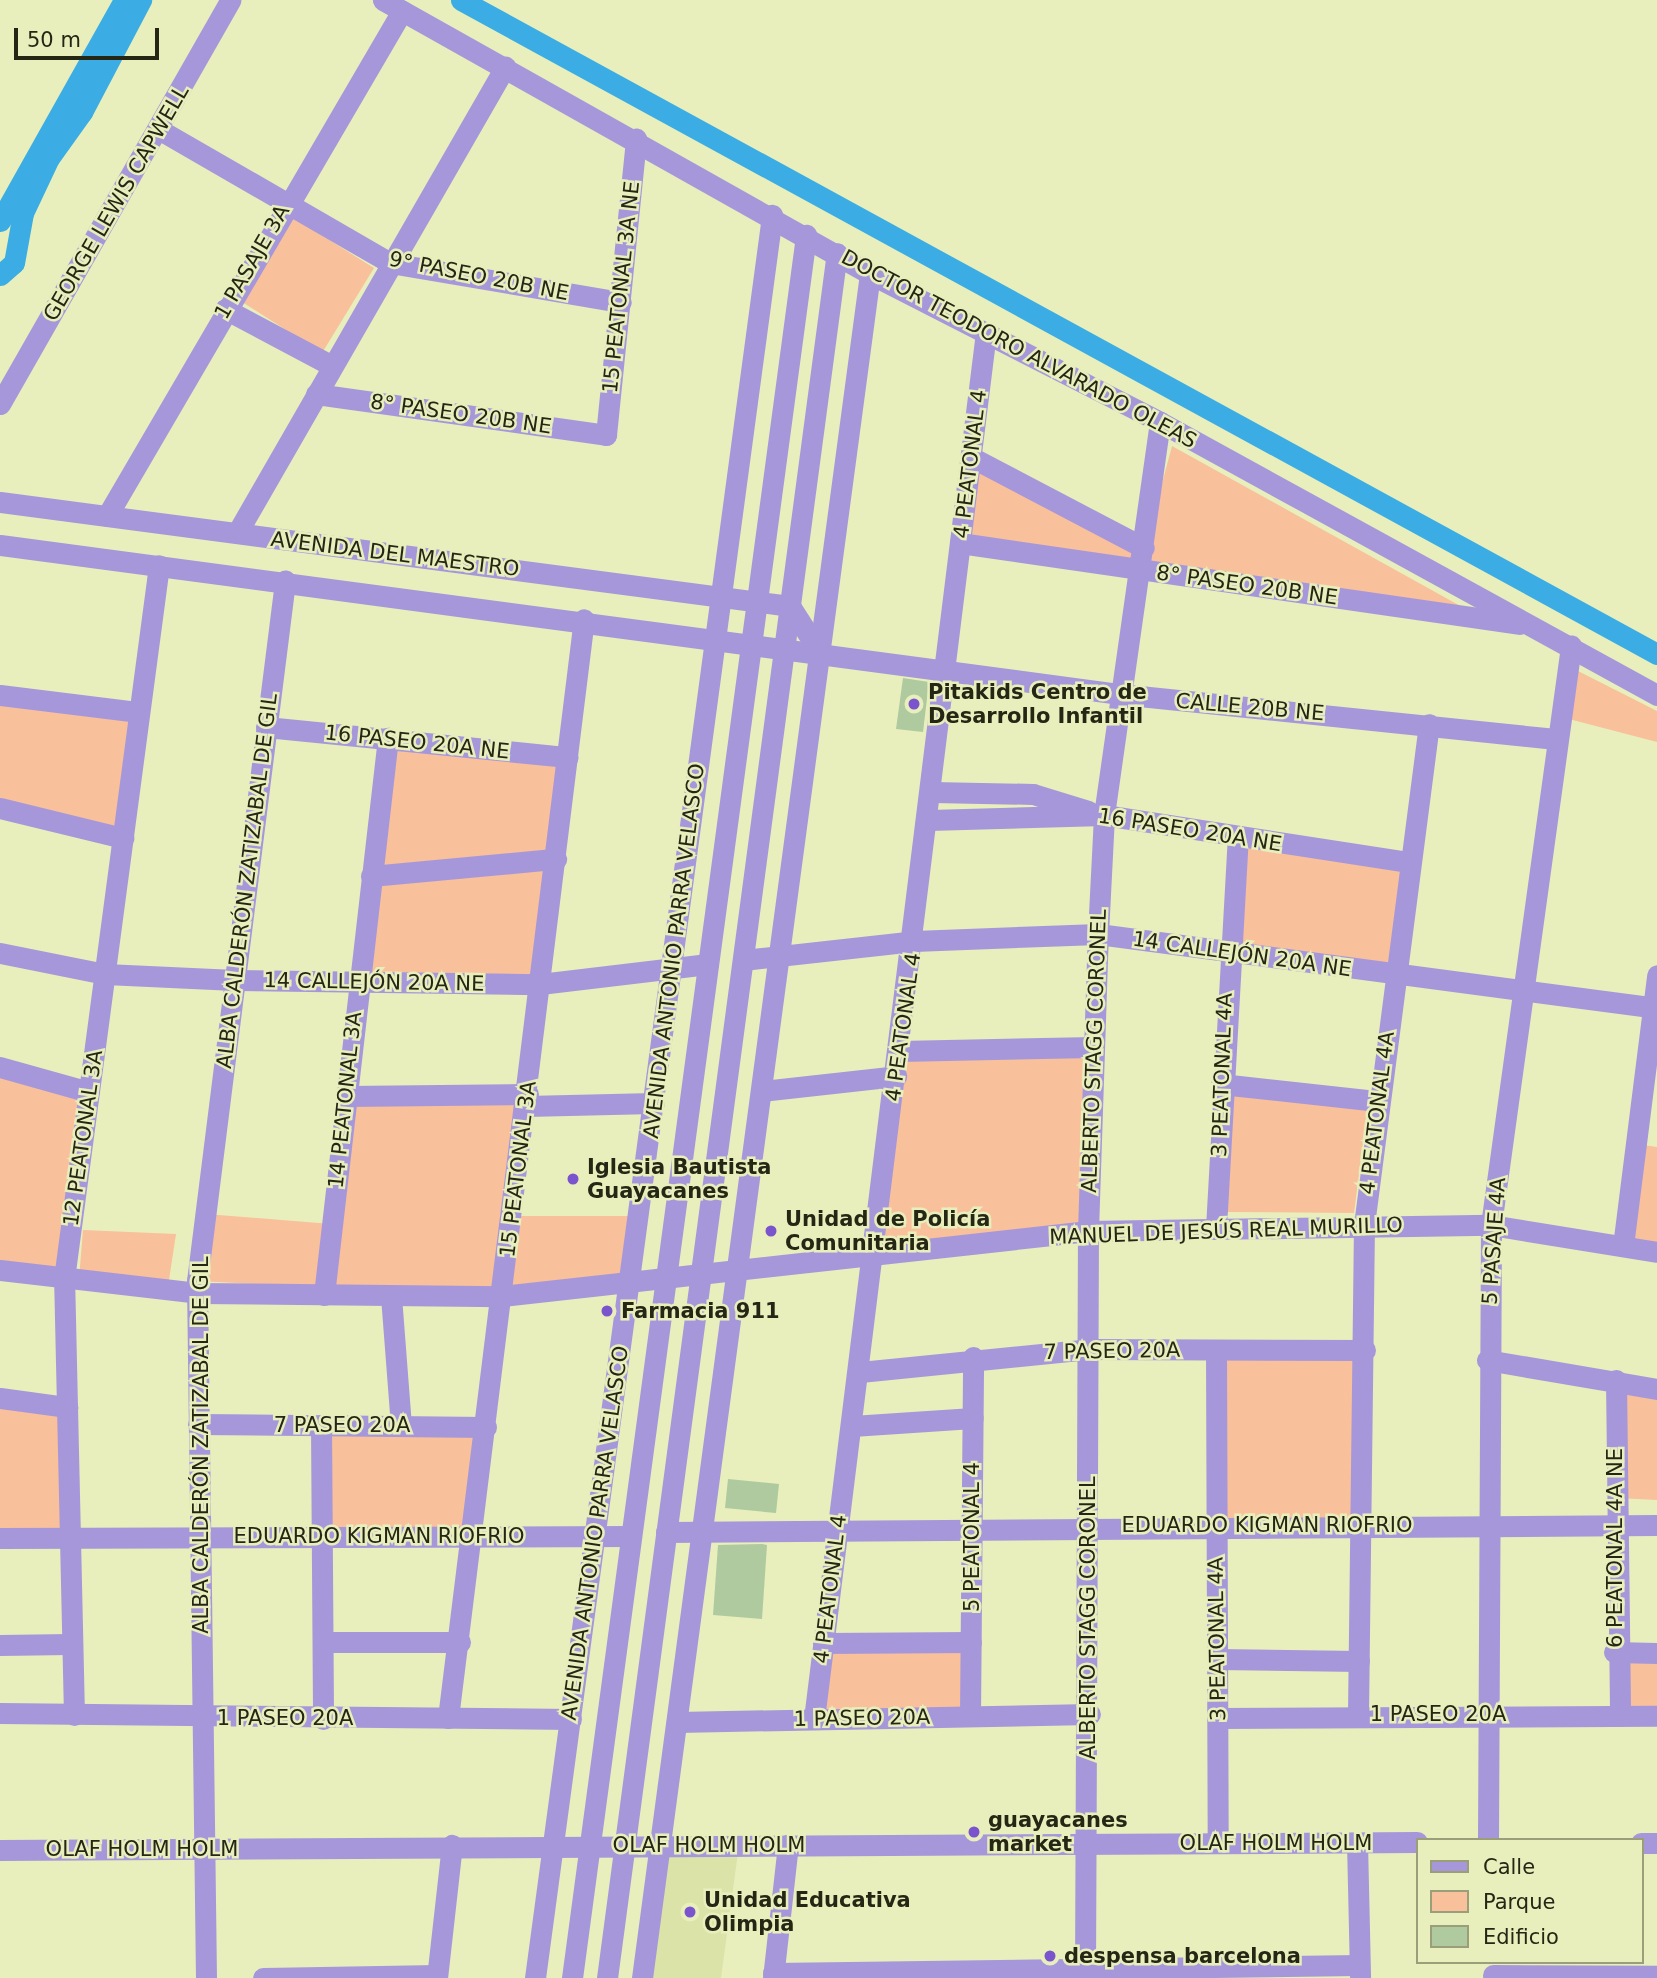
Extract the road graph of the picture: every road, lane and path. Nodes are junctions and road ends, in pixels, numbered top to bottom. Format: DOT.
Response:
graph roads {
  1 [pos="230,0"];
  2 [pos="383,0"];
  3 [pos="402,11"];
  4 [pos="505,67"];
  5 [pos="160,130"];
  6 [pos="636,139"];
  7 [pos="285,202"];
  8 [pos="772,215"];
  9 [pos="806,235"];
  10 [pos="837,253"];
  11 [pos="390,263"];
  12 [pos="870,274"];
  13 [pos="621,302"];
  14 [pos="225,309"];
  15 [pos="986,333"];
  16 [pos="332,366"];
  17 [pos="316,394"];
  18 [pos="0,404"];
  19 [pos="1160,422"];
  20 [pos="606,435"];
  21 [pos="971,457"];
  22 [pos="0,502"];
  23 [pos="107,516"];
  24 [pos="237,533"];
  25 [pos="960,543"];
  26 [pos="0,545"];
  27 [pos="1144,548"];
  28 [pos="159,565"];
  29 [pos="1139,570"];
  30 [pos="285,581"];
  31 [pos="720,597"];
  32 [pos="756,601"];
  33 [pos="790,606"];
  34 [pos="584,620"];
  35 [pos="1535,626"];
  36 [pos="715,637"];
  37 [pos="751,642"];
  38 [pos="1571,646"];
  39 [pos="784,648"];
  40 [pos="820,653"];
  41 [pos="943,672"];
  42 [pos="1120,694"];
  43 [pos="0,695"];
  44 [pos="1657,695"];
  45 [pos="139,712"];
  46 [pos="1429,723"];
  47 [pos="266,727"];
  48 [pos="388,738"];
  49 [pos="1556,739"];
  50 [pos="568,757"];
  51 [pos="932,792"];
  52 [pos="0,808"];
  53 [pos="1099,815"];
  54 [pos="929,820"];
  55 [pos="122,838"];
  56 [pos="1238,839"];
  57 [pos="556,859"];
  58 [pos="1407,862"];
  59 [pos="371,876"];
  60 [pos="1098,934"];
  61 [pos="914,940"];
  62 [pos="0,953"];
  63 [pos="1227,955"];
  64 [pos="779,956"];
  65 [pos="743,960"];
  66 [pos="708,964"];
  67 [pos="671,968"];
  68 [pos="1394,973"];
  69 [pos="105,974"];
  70 [pos="1657,975"];
  71 [pos="235,981"];
  72 [pos="358,982"];
  73 [pos="540,984"];
  74 [pos="1524,990"];
  75 [pos="1655,1008"];
  76 [pos="1094,1047"];
  77 [pos="900,1051"];
  78 [pos="0,1068"];
  79 [pos="896,1076"];
  80 [pos="1221,1084"];
  81 [pos="761,1091"];
  82 [pos="89,1092"];
  83 [pos="346,1096"];
  84 [pos="527,1100"];
  85 [pos="1378,1101"];
  86 [pos="654,1102"];
  87 [pos="1648,1129"];
  88 [pos="1364,1225"];
  89 [pos="1491,1225"];
  90 [pos="1216,1228"];
  91 [pos="1087,1231"];
  92 [pos="1623,1246"];
  93 [pos="1657,1252"];
  94 [pos="874,1258"];
  95 [pos="737,1269"];
  96 [pos="0,1270"];
  97 [pos="700,1274"];
  98 [pos="64,1279"];
  99 [pos="666,1279"];
  100 [pos="628,1286"];
  101 [pos="198,1293"];
  102 [pos="324,1295"];
  103 [pos="391,1296"];
  104 [pos="502,1296"];
  105 [pos="1088,1349"];
  106 [pos="1216,1350"];
  107 [pos="1364,1350"];
  108 [pos="973,1357"];
  109 [pos="1487,1360"];
  110 [pos="860,1372"];
  111 [pos="1616,1380"];
  112 [pos="1657,1389"];
  113 [pos="0,1398"];
  114 [pos="67,1407"];
  115 [pos="972,1418"];
  116 [pos="198,1424"];
  117 [pos="321,1425"];
  118 [pos="401,1426"];
  119 [pos="852,1426"];
  120 [pos="486,1427"];
  121 [pos="1618,1523"];
  122 [pos="1485,1524"];
  123 [pos="1362,1525"];
  124 [pos="1657,1525"];
  125 [pos="1216,1526"];
  126 [pos="972,1527"];
  127 [pos="1089,1527"];
  128 [pos="666,1532"];
  129 [pos="702,1532"];
  130 [pos="837,1533"];
  131 [pos="322,1534"];
  132 [pos="199,1536"];
  133 [pos="469,1536"];
  134 [pos="631,1536"];
  135 [pos="70,1537"];
  136 [pos="595,1537"];
  137 [pos="0,1538"];
  138 [pos="324,1642"];
  139 [pos="460,1642"];
  140 [pos="971,1642"];
  141 [pos="822,1643"];
  142 [pos="70,1644"];
  143 [pos="0,1645"];
  144 [pos="1614,1652"];
  145 [pos="1657,1653"];
  146 [pos="1218,1660"];
  147 [pos="1359,1661"];
  148 [pos="0,1713"];
  149 [pos="1090,1714"];
  150 [pos="1487,1714"];
  151 [pos="74,1715"];
  152 [pos="1358,1715"];
  153 [pos="970,1716"];
  154 [pos="1620,1716"];
  155 [pos="1657,1716"];
  156 [pos="201,1717"];
  157 [pos="448,1718"];
  158 [pos="1218,1718"];
  159 [pos="323,1719"];
  160 [pos="570,1719"];
  161 [pos="814,1719"];
  162 [pos="677,1722"];
  163 [pos="1489,1838"];
  164 [pos="1357,1842"];
  165 [pos="1416,1842"];
  166 [pos="1218,1843"];
  167 [pos="1085,1844"];
  168 [pos="452,1845"];
  169 [pos="660,1845"];
  170 [pos="788,1845"];
  171 [pos="553,1846"];
  172 [pos="590,1846"];
  173 [pos="624,1846"];
  174 [pos="201,1849"];
  175 [pos="0,1850"];
  176 [pos="1359,1971"];
  177 [pos="1085,1972"];
  178 [pos="1211,1972"];
  179 [pos="1492,1972"];
  180 [pos="959,1973"];
  181 [pos="437,1976"];
  182 [pos="773,1976"];
  183 [pos="1657,1976"];
  184 [pos="318,1977"];
  185 [pos="206,1978"];
  186 [pos="262,1978"];
  187 [pos="535,1978"];
  188 [pos="572,1978"];
  189 [pos="607,1978"];
  190 [pos="642,1978"];
  1 -- 5 [label="street, GEORGE LEWIS CAPWELL"];
  2 -- 3 [label="street, DOCTOR TEODORO ALVARADO OLEAS"];
  3 -- 4 [label="street, DOCTOR TEODORO ALVARADO OLEAS"];
  3 -- 7 [label="street, 1 PASAJE 3A"];
  4 -- 6 [label="street, DOCTOR TEODORO ALVARADO OLEAS"];
  4 -- 11 [label="street"];
  5 -- 7 [label="street, 9° PASEO 20B NE"];
  5 -- 18 [label="street, GEORGE LEWIS CAPWELL"];
  6 -- 8 [label="street, DOCTOR TEODORO ALVARADO OLEAS"];
  6 -- 13 [label="street, 15 PEATONAL 3A NE"];
  7 -- 11 [label="street, 9° PASEO 20B NE"];
  7 -- 14 [label="street, 1 PASAJE 3A"];
  8 -- 9 [label="street, DOCTOR TEODORO ALVARADO OLEAS"];
  8 -- 31 [label="street, AVENIDA ANTONIO PARRA VELASCO"];
  9 -- 10 [label="street, DOCTOR TEODORO ALVARADO OLEAS"];
  9 -- 32 [label="street, AVENIDA ANTONIO PARRA VELASCO"];
  10 -- 12 [label="street, DOCTOR TEODORO ALVARADO OLEAS"];
  10 -- 33 [label="street"];
  11 -- 13 [label="street, 9° PASEO 20B NE"];
  11 -- 16 [label="street"];
  12 -- 15 [label="street, DOCTOR TEODORO ALVARADO OLEAS"];
  12 -- 40 [label="street"];
  13 -- 20 [label="street, 15 PEATONAL 3A NE"];
  14 -- 16 [label="street"];
  14 -- 23 [label="street, 1 PASAJE 3A"];
  15 -- 19 [label="street, DOCTOR TEODORO ALVARADO OLEAS"];
  15 -- 21 [label="street, 4 PEATONAL 4"];
  16 -- 17 [label="street"];
  17 -- 20 [label="street, 8° PASEO 20B NE"];
  17 -- 24 [label="street"];
  19 -- 27 [label="street, ALBERTO STAGG CORONEL"];
  19 -- 35 [label="street, DOCTOR TEODORO ALVARADO OLEAS"];
  21 -- 25 [label="street, 4 PEATONAL 4"];
  21 -- 27 [label="street"];
  22 -- 23 [label="street, AVENIDA DEL MAESTRO"];
  23 -- 24 [label="street, AVENIDA DEL MAESTRO"];
  24 -- 31 [label="street, AVENIDA DEL MAESTRO"];
  25 -- 29 [label="street, 8° PASEO 20B NE"];
  25 -- 41 [label="street, 4 PEATONAL 4"];
  26 -- 28 [label="street, AVENIDA DEL MAESTRO"];
  27 -- 29 [label="street, ALBERTO STAGG CORONEL"];
  28 -- 30 [label="street, AVENIDA DEL MAESTRO"];
  28 -- 45 [label="street, 12 PEATONAL 3A"];
  29 -- 35 [label="street, 8° PASEO 20B NE"];
  29 -- 42 [label="street, ALBERTO STAGG CORONEL"];
  30 -- 34 [label="street, AVENIDA DEL MAESTRO"];
  30 -- 47 [label="street, ALBA CALDERÓN ZATIZABAL DE GIL"];
  31 -- 32 [label="street, AVENIDA DEL MAESTRO"];
  31 -- 36 [label="street, AVENIDA ANTONIO PARRA VELASCO"];
  32 -- 33 [label="street, AVENIDA DEL MAESTRO"];
  32 -- 37 [label="street, AVENIDA ANTONIO PARRA VELASCO"];
  33 -- 39 [label="street"];
  33 -- 40 [label="street"];
  34 -- 36 [label="street, AVENIDA DEL MAESTRO"];
  34 -- 50 [label="street, 15 PEATONAL 3A"];
  35 -- 38 [label="street, DOCTOR TEODORO ALVARADO OLEAS"];
  36 -- 37 [label="street, AVENIDA DEL MAESTRO"];
  36 -- 67 [label="street, AVENIDA ANTONIO PARRA VELASCO"];
  37 -- 39 [label="street, AVENIDA DEL MAESTRO"];
  37 -- 66 [label="street, AVENIDA ANTONIO PARRA VELASCO"];
  38 -- 44 [label="street, DOCTOR TEODORO ALVARADO OLEAS"];
  38 -- 49 [label="street, 5 PASAJE 4A"];
  39 -- 40 [label="street, CALLE 20B NE"];
  39 -- 65 [label="street"];
  40 -- 41 [label="street, CALLE 20B NE"];
  40 -- 64 [label="street"];
  41 -- 42 [label="street, CALLE 20B NE"];
  41 -- 51 [label="street, 4 PEATONAL 4"];
  42 -- 46 [label="street, CALLE 20B NE"];
  42 -- 53 [label="street, ALBERTO STAGG CORONEL"];
  43 -- 45 [label="street"];
  45 -- 55 [label="street, 12 PEATONAL 3A"];
  46 -- 49 [label="street, CALLE 20B NE"];
  46 -- 58 [label="street, 4 PEATONAL 4A"];
  47 -- 48 [label="street, 16 PASEO 20A NE"];
  47 -- 71 [label="street, ALBA CALDERÓN ZATIZABAL DE GIL"];
  48 -- 50 [label="street, 16 PASEO 20A NE"];
  48 -- 59 [label="street, 14 PEATONAL 3A"];
  49 -- 74 [label="street, 5 PASAJE 4A"];
  50 -- 57 [label="street, 15 PEATONAL 3A"];
  51 -- 53 [label="street"];
  51 -- 54 [label="street, 4 PEATONAL 4"];
  52 -- 55 [label="street"];
  53 -- 54 [label="street, 16 PASEO 20A NE"];
  53 -- 56 [label="street, 16 PASEO 20A NE"];
  53 -- 60 [label="street, ALBERTO STAGG CORONEL"];
  54 -- 61 [label="street, 4 PEATONAL 4"];
  55 -- 69 [label="street, 12 PEATONAL 3A"];
  56 -- 58 [label="street, 16 PASEO 20A NE"];
  56 -- 63 [label="street, 3 PEATONAL 4A"];
  57 -- 59 [label="street"];
  57 -- 73 [label="street, 15 PEATONAL 3A"];
  58 -- 68 [label="street, 4 PEATONAL 4A"];
  59 -- 72 [label="street, 14 PEATONAL 3A"];
  60 -- 61 [label="street, 14 CALLEJÓN 20A NE"];
  60 -- 63 [label="street, 14 CALLEJÓN 20A NE"];
  60 -- 76 [label="street, ALBERTO STAGG CORONEL"];
  61 -- 64 [label="street, 14 CALLEJÓN 20A NE"];
  61 -- 77 [label="street, 4 PEATONAL 4"];
  62 -- 69 [label="street, 14 CALLEJÓN 20A NE"];
  63 -- 68 [label="street, 14 CALLEJÓN 20A NE"];
  63 -- 80 [label="street, 3 PEATONAL 4A"];
  64 -- 65 [label="street, 14 CALLEJÓN 20A NE"];
  64 -- 81 [label="street"];
  65 -- 97 [label="street"];
  66 -- 67 [label="street, 14 CALLEJÓN 20A NE"];
  66 -- 99 [label="street, AVENIDA ANTONIO PARRA VELASCO"];
  67 -- 73 [label="street, 14 CALLEJÓN 20A NE"];
  67 -- 86 [label="street, AVENIDA ANTONIO PARRA VELASCO"];
  68 -- 74 [label="street, 14 CALLEJÓN 20A NE"];
  68 -- 85 [label="street, 4 PEATONAL 4A"];
  69 -- 71 [label="street, 14 CALLEJÓN 20A NE"];
  69 -- 82 [label="street, 12 PEATONAL 3A"];
  70 -- 75 [label="street"];
  71 -- 72 [label="street, 14 CALLEJÓN 20A NE"];
  71 -- 101 [label="street, ALBA CALDERÓN ZATIZABAL DE GIL"];
  72 -- 73 [label="street, 14 CALLEJÓN 20A NE"];
  72 -- 83 [label="street, 14 PEATONAL 3A"];
  73 -- 84 [label="street, 15 PEATONAL 3A"];
  74 -- 75 [label="street, 14 CALLEJÓN 20A NE"];
  74 -- 89 [label="street, 5 PASAJE 4A"];
  75 -- 87 [label="street"];
  76 -- 77 [label="street"];
  76 -- 91 [label="street, ALBERTO STAGG CORONEL"];
  77 -- 79 [label="street, 4 PEATONAL 4"];
  78 -- 82 [label="street"];
  79 -- 81 [label="street"];
  79 -- 94 [label="street, 4 PEATONAL 4"];
  80 -- 85 [label="street"];
  80 -- 90 [label="street, 3 PEATONAL 4A"];
  81 -- 95 [label="street"];
  82 -- 98 [label="street, 12 PEATONAL 3A"];
  83 -- 84 [label="street"];
  83 -- 102 [label="street, 14 PEATONAL 3A"];
  84 -- 86 [label="street"];
  84 -- 104 [label="street, 15 PEATONAL 3A"];
  85 -- 88 [label="street, 4 PEATONAL 4A"];
  86 -- 100 [label="street, AVENIDA ANTONIO PARRA VELASCO"];
  87 -- 92 [label="street"];
  88 -- 89 [label="street, MANUEL DE JESÚS REAL MURILLO"];
  88 -- 90 [label="street, MANUEL DE JESÚS REAL MURILLO"];
  88 -- 107 [label="street, 4 PEATONAL 4A"];
  89 -- 92 [label="street, MANUEL DE JESÚS REAL MURILLO"];
  89 -- 109 [label="street, 5 PASAJE 4A"];
  90 -- 91 [label="street, MANUEL DE JESÚS REAL MURILLO"];
  91 -- 94 [label="street, MANUEL DE JESÚS REAL MURILLO"];
  91 -- 105 [label="street, ALBERTO STAGG CORONEL"];
  92 -- 93 [label="street, MANUEL DE JESÚS REAL MURILLO"];
  94 -- 95 [label="street, MANUEL DE JESÚS REAL MURILLO"];
  94 -- 110 [label="street, 4 PEATONAL 4"];
  95 -- 97 [label="street, MANUEL DE JESÚS REAL MURILLO"];
  95 -- 129 [label="street"];
  96 -- 98 [label="street, MANUEL DE JESÚS REAL MURILLO"];
  97 -- 99 [label="street, MANUEL DE JESÚS REAL MURILLO"];
  97 -- 128 [label="street"];
  98 -- 101 [label="street, MANUEL DE JESÚS REAL MURILLO"];
  98 -- 114 [label="street, 12 PEATONAL 3A"];
  99 -- 100 [label="street, MANUEL DE JESÚS REAL MURILLO"];
  99 -- 134 [label="street, AVENIDA ANTONIO PARRA VELASCO"];
  100 -- 104 [label="street, MANUEL DE JESÚS REAL MURILLO"];
  100 -- 136 [label="street, AVENIDA ANTONIO PARRA VELASCO"];
  101 -- 102 [label="street, MANUEL DE JESÚS REAL MURILLO"];
  101 -- 116 [label="street, ALBA CALDERÓN ZATIZABAL DE GIL"];
  102 -- 103 [label="street, MANUEL DE JESÚS REAL MURILLO"];
  103 -- 104 [label="street, MANUEL DE JESÚS REAL MURILLO"];
  103 -- 118 [label="street"];
  104 -- 120 [label="street, 15 PEATONAL 3A"];
  105 -- 106 [label="street, 7 PASEO 20A"];
  105 -- 108 [label="street, 7 PASEO 20A"];
  105 -- 127 [label="street, ALBERTO STAGG CORONEL"];
  106 -- 107 [label="street, 7 PASEO 20A"];
  106 -- 125 [label="street, 3 PEATONAL 4A"];
  107 -- 123 [label="street, 4 PEATONAL 4A"];
  108 -- 110 [label="street, 7 PASEO 20A"];
  108 -- 115 [label="street, 5 PEATONAL 4"];
  109 -- 111 [label="street"];
  109 -- 122 [label="street, 5 PASAJE 4A"];
  110 -- 119 [label="street, 4 PEATONAL 4"];
  111 -- 112 [label="street"];
  111 -- 121 [label="street, 6 PEATONAL 4A NE"];
  113 -- 114 [label="street"];
  114 -- 135 [label="street, 12 PEATONAL 3A"];
  115 -- 119 [label="street"];
  115 -- 126 [label="street, 5 PEATONAL 4"];
  116 -- 117 [label="street, 7 PASEO 20A"];
  116 -- 132 [label="street, ALBA CALDERÓN ZATIZABAL DE GIL"];
  117 -- 118 [label="street, 7 PASEO 20A"];
  117 -- 131 [label="street"];
  118 -- 120 [label="street, 7 PASEO 20A"];
  119 -- 130 [label="street, 4 PEATONAL 4"];
  120 -- 133 [label="street, 15 PEATONAL 3A"];
  121 -- 122 [label="street, EDUARDO KIGMAN RIOFRIO"];
  121 -- 124 [label="street, EDUARDO KIGMAN RIOFRIO"];
  121 -- 144 [label="street, 6 PEATONAL 4A NE"];
  122 -- 123 [label="street, EDUARDO KIGMAN RIOFRIO"];
  122 -- 150 [label="street, 5 PASAJE 4A"];
  123 -- 125 [label="street, EDUARDO KIGMAN RIOFRIO"];
  123 -- 147 [label="street, 4 PEATONAL 4A"];
  125 -- 127 [label="street, EDUARDO KIGMAN RIOFRIO"];
  125 -- 146 [label="street, 3 PEATONAL 4A"];
  126 -- 127 [label="street, EDUARDO KIGMAN RIOFRIO"];
  126 -- 130 [label="street, EDUARDO KIGMAN RIOFRIO"];
  126 -- 140 [label="street, 5 PEATONAL 4"];
  127 -- 149 [label="street, ALBERTO STAGG CORONEL"];
  128 -- 129 [label="street, EDUARDO KIGMAN RIOFRIO"];
  128 -- 173 [label="street"];
  129 -- 130 [label="street, EDUARDO KIGMAN RIOFRIO"];
  129 -- 162 [label="street"];
  130 -- 141 [label="street, 4 PEATONAL 4"];
  131 -- 132 [label="street, EDUARDO KIGMAN RIOFRIO"];
  131 -- 133 [label="street, EDUARDO KIGMAN RIOFRIO"];
  131 -- 138 [label="street"];
  132 -- 135 [label="street, EDUARDO KIGMAN RIOFRIO"];
  132 -- 156 [label="street, ALBA CALDERÓN ZATIZABAL DE GIL"];
  133 -- 136 [label="street, EDUARDO KIGMAN RIOFRIO"];
  133 -- 139 [label="street, 15 PEATONAL 3A"];
  134 -- 136 [label="street, EDUARDO KIGMAN RIOFRIO"];
  134 -- 172 [label="street, AVENIDA ANTONIO PARRA VELASCO"];
  135 -- 137 [label="street, EDUARDO KIGMAN RIOFRIO"];
  135 -- 142 [label="street, 12 PEATONAL 3A"];
  136 -- 160 [label="street, AVENIDA ANTONIO PARRA VELASCO"];
  138 -- 139 [label="street"];
  138 -- 159 [label="street"];
  139 -- 157 [label="street, 15 PEATONAL 3A"];
  140 -- 141 [label="street"];
  140 -- 153 [label="street, 5 PEATONAL 4"];
  141 -- 161 [label="street, 4 PEATONAL 4"];
  142 -- 143 [label="street"];
  142 -- 151 [label="street, 12 PEATONAL 3A"];
  144 -- 145 [label="street"];
  144 -- 154 [label="street, 6 PEATONAL 4A NE"];
  146 -- 147 [label="street"];
  146 -- 158 [label="street, 3 PEATONAL 4A"];
  147 -- 152 [label="street, 4 PEATONAL 4A"];
  148 -- 151 [label="street, 1 PASEO 20A"];
  149 -- 153 [label="street, 1 PASEO 20A"];
  149 -- 167 [label="street, ALBERTO STAGG CORONEL"];
  150 -- 152 [label="street, 1 PASEO 20A"];
  150 -- 154 [label="street, 1 PASEO 20A"];
  150 -- 163 [label="street, 5 PASAJE 4A"];
  151 -- 156 [label="street, 1 PASEO 20A"];
  152 -- 158 [label="street, 1 PASEO 20A"];
  153 -- 161 [label="street, 1 PASEO 20A"];
  154 -- 155 [label="street, 1 PASEO 20A"];
  156 -- 159 [label="street, 1 PASEO 20A"];
  156 -- 174 [label="street, ALBA CALDERÓN ZATIZABAL DE GIL"];
  157 -- 159 [label="street, 1 PASEO 20A"];
  157 -- 160 [label="street, 1 PASEO 20A"];
  158 -- 166 [label="street, 3 PEATONAL 4A"];
  160 -- 171 [label="street, AVENIDA ANTONIO PARRA VELASCO"];
  161 -- 162 [label="street, 1 PASEO 20A"];
  162 -- 169 [label="street"];
  164 -- 165 [label="street, OLAF HOLM HOLM"];
  164 -- 166 [label="street, OLAF HOLM HOLM"];
  164 -- 176 [label="street"];
  166 -- 167 [label="street, OLAF HOLM HOLM"];
  167 -- 170 [label="street, OLAF HOLM HOLM"];
  167 -- 177 [label="street, ALBERTO STAGG CORONEL"];
  168 -- 171 [label="street, OLAF HOLM HOLM"];
  168 -- 174 [label="street, OLAF HOLM HOLM"];
  168 -- 181 [label="street"];
  169 -- 170 [label="street, OLAF HOLM HOLM"];
  169 -- 173 [label="street, OLAF HOLM HOLM"];
  169 -- 190 [label="street"];
  170 -- 182 [label="street"];
  171 -- 172 [label="street, OLAF HOLM HOLM"];
  171 -- 187 [label="street, AVENIDA ANTONIO PARRA VELASCO"];
  172 -- 173 [label="street, OLAF HOLM HOLM"];
  172 -- 188 [label="street, AVENIDA ANTONIO PARRA VELASCO"];
  173 -- 189 [label="street"];
  174 -- 175 [label="street, OLAF HOLM HOLM"];
  174 -- 185 [label="street, ALBA CALDERÓN ZATIZABAL DE GIL"];
  176 -- 178 [label="street"];
  177 -- 178 [label="street"];
  177 -- 180 [label="street"];
  179 -- 183 [label="street"];
  180 -- 182 [label="street"];
  181 -- 184 [label="street"];
  184 -- 186 [label="street"];
}
